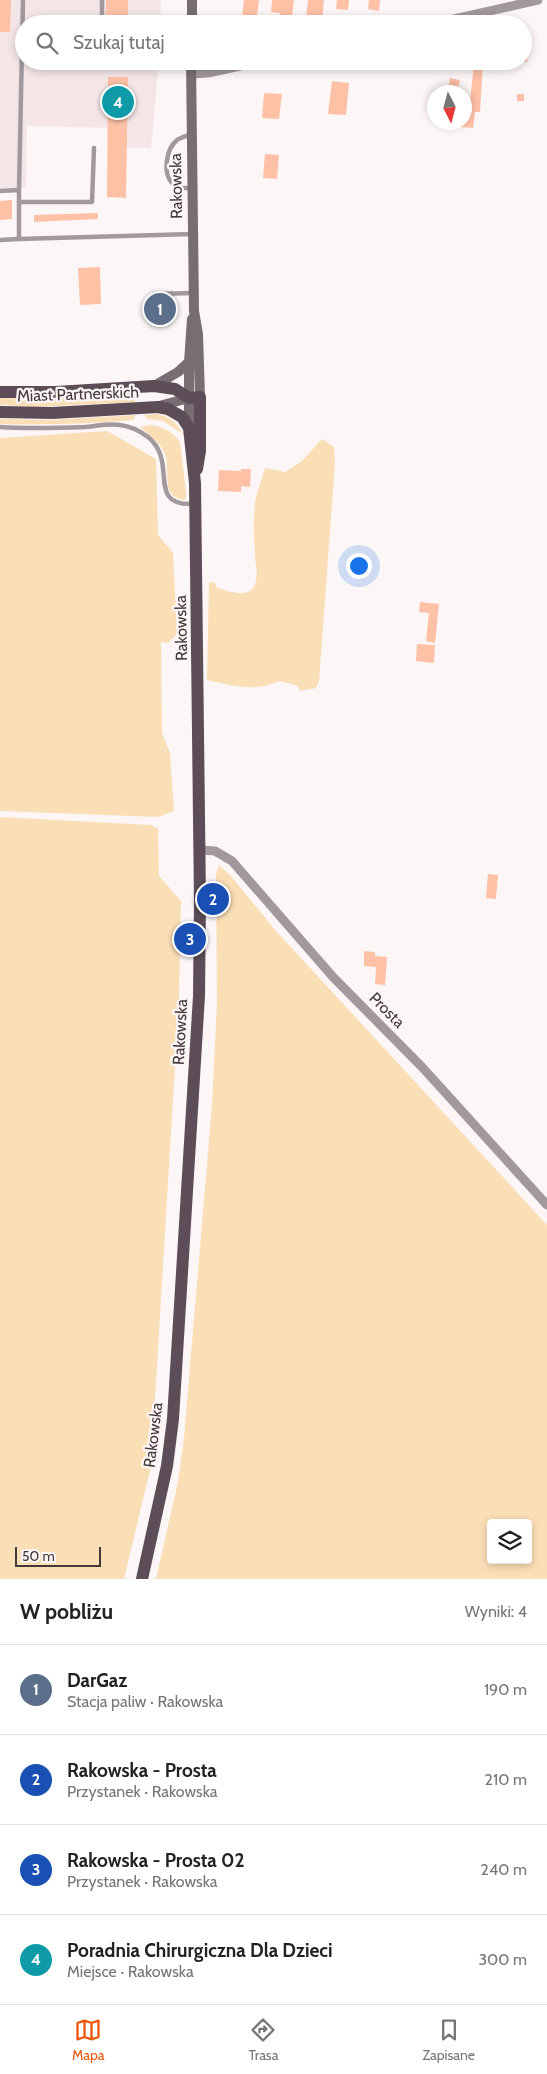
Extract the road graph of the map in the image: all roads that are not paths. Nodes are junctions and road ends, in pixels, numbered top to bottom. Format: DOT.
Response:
graph roads {
  1 [pos="23,0"];
  2 [pos="102,0"];
  3 [pos="192,0"];
  4 [pos="538,0"];
  5 [pos="23,15"];
  6 [pos="102,15"];
  7 [pos="192,15"];
  8 [pos="472,15"];
  9 [pos="22,70"];
  10 [pos="191,70"];
  11 [pos="222,70"];
  12 [pos="191,74"];
  13 [pos="192,134"];
  14 [pos="94,148"];
  15 [pos="192,188"];
  16 [pos="20,190"];
  17 [pos="0,191"];
  18 [pos="19,202"];
  19 [pos="193,234"];
  20 [pos="19,239"];
  21 [pos="0,240"];
  22 [pos="172,293"];
  23 [pos="194,294"];
  24 [pos="194,311"];
  25 [pos="189,362"];
  26 [pos="154,386"];
  27 [pos="0,392"];
  28 [pos="194,397"];
  29 [pos="158,406"];
  30 [pos="0,412"];
  31 [pos="0,427"];
  32 [pos="189,428"];
  33 [pos="195,483"];
  34 [pos="196,504"];
  35 [pos="199,850"];
  36 [pos="547,1205"];
  37 [pos="142,1579"];
  1 -- 5 [label="lane"];
  2 -- 6 [label="lane"];
  3 -- 7 [label="main road"];
  4 -- 8 [label="street"];
  9 -- 16 [label="lane"];
  10 -- 12 [label="main road, Rakowska"];
  11 -- 12 [label="street"];
  12 -- 13 [label="main road, Rakowska"];
  13 -- 15 [label="main road, Rakowska"];
  13 -- 15 [label="lane"];
  14 -- 18 [label="lane"];
  15 -- 19 [label="main road, Rakowska"];
  16 -- 17 [label="lane"];
  16 -- 18 [label="lane"];
  18 -- 20 [label="lane"];
  19 -- 20 [label="lane"];
  19 -- 23 [label="main road, Rakowska"];
  20 -- 21 [label="lane"];
  22 -- 22 [label="lane"];
  22 -- 23 [label="lane"];
  23 -- 24 [label="main road, Rakowska"];
  24 -- 25 [label="main road, Rakowska"];
  24 -- 28 [label="main road, Rakowska"];
  25 -- 26 [label="main road, Miast Partnerskich"];
  25 -- 28 [label="main road, Rakowska"];
  26 -- 27 [label="main road, Miast Partnerskich"];
  26 -- 28 [label="main road, Miast Partnerskich"];
  28 -- 29 [label="main road, Miast Partnerskich"];
  28 -- 32 [label="main road, Rakowska"];
  28 -- 33 [label="main road, Rakowska"];
  29 -- 30 [label="main road, Miast Partnerskich"];
  29 -- 32 [label="main road, Miast Partnerskich"];
  31 -- 34 [label="lane"];
  32 -- 33 [label="main road, Rakowska"];
  33 -- 34 [label="main road, Rakowska"];
  34 -- 35 [label="main road, Rakowska"];
  35 -- 36 [label="street, Prosta"];
  35 -- 37 [label="main road, Rakowska"];
}
